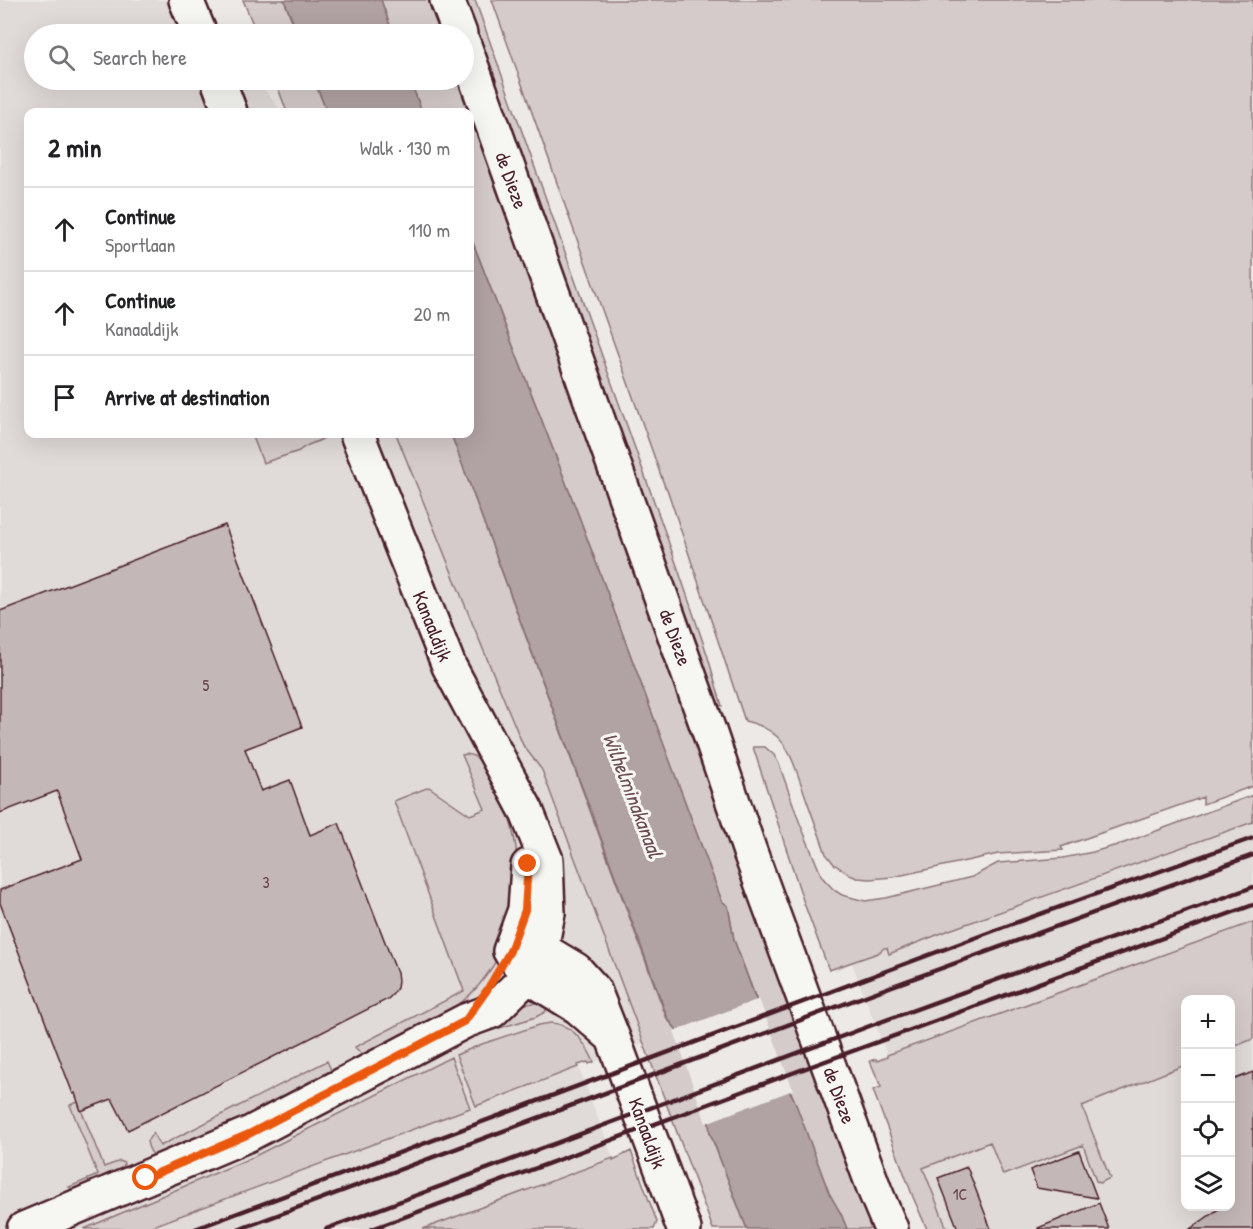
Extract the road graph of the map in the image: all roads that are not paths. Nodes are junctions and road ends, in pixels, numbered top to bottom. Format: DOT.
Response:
graph roads {
  1 [pos="186,0"];
  2 [pos="447,0"];
  3 [pos="196,24"];
  4 [pos="456,24"];
  5 [pos="474,73"];
  6 [pos="222,90"];
  7 [pos="228,108"];
  8 [pos="359,438"];
  9 [pos="526,959"];
  10 [pos="24,1229"];
  11 [pos="684,1229"];
  12 [pos="891,1229"];
  1 -- 3 [label="street"];
  2 -- 4 [label="street"];
  5 -- 12 [label="street, de Dieze"];
  6 -- 7 [label="street"];
  8 -- 9 [label="street, Kanaaldijk"];
  9 -- 10 [label="street"];
  9 -- 11 [label="street, Kanaaldijk"];
}
